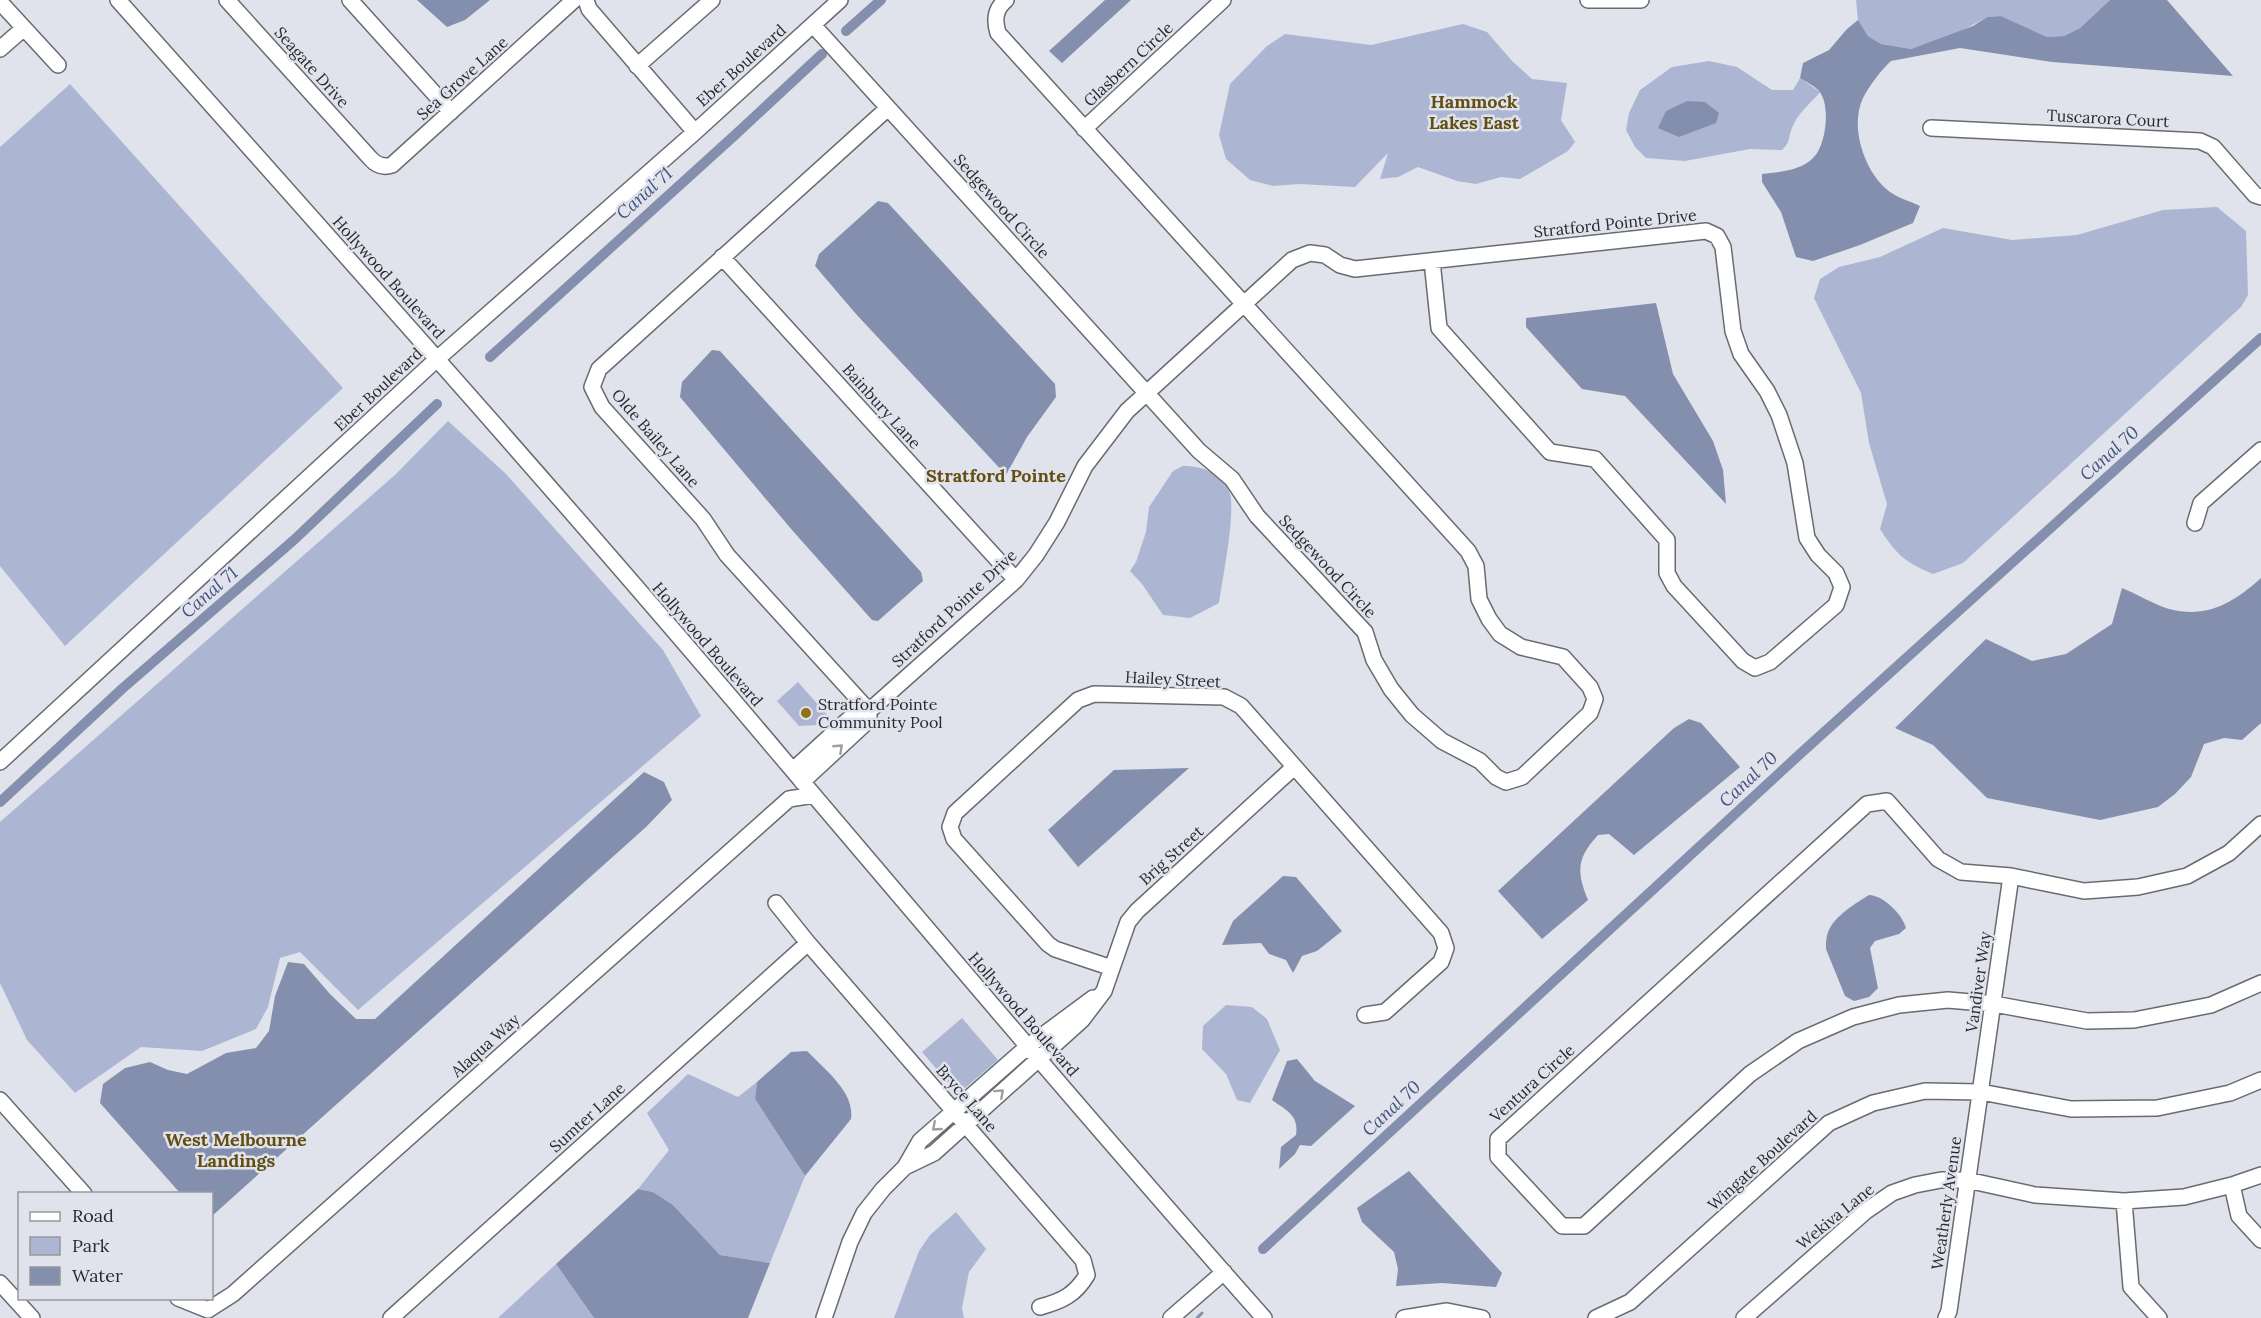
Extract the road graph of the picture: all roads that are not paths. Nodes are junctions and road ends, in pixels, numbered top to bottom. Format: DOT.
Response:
graph roads {
  1 [pos="118,0"];
  2 [pos="227,0"];
  3 [pos="350,0"];
  4 [pos="574,0"];
  5 [pos="586,0"];
  6 [pos="712,0"];
  7 [pos="840,0"];
  8 [pos="1006,0"];
  9 [pos="1223,0"];
  10 [pos="1588,0"];
  11 [pos="1641,0"];
  12 [pos="0,2"];
  13 [pos="813,25"];
  14 [pos="24,28"];
  15 [pos="0,49"];
  16 [pos="58,66"];
  17 [pos="637,66"];
  18 [pos="888,108"];
  19 [pos="451,112"];
  20 [pos="1931,128"];
  21 [pos="1084,129"];
  22 [pos="695,132"];
  23 [pos="370,158"];
  24 [pos="2261,198"];
  25 [pos="722,257"];
  26 [pos="1432,261"];
  27 [pos="1243,305"];
  28 [pos="437,359"];
  29 [pos="1147,393"];
  30 [pos="2261,450"];
  31 [pos="2195,522"];
  32 [pos="1016,580"];
  33 [pos="869,711"];
  34 [pos="0,762"];
  35 [pos="1293,768"];
  36 [pos="797,776"];
  37 [pos="814,795"];
  38 [pos="2261,824"];
  39 [pos="2011,876"];
  40 [pos="776,903"];
  41 [pos="808,943"];
  42 [pos="1112,968"];
  43 [pos="2261,983"];
  44 [pos="1104,991"];
  45 [pos="1994,1004"];
  46 [pos="1365,1015"];
  47 [pos="1027,1047"];
  48 [pos="1038,1060"];
  49 [pos="2261,1080"];
  50 [pos="1981,1092"];
  51 [pos="0,1100"];
  52 [pos="955,1111"];
  53 [pos="966,1124"];
  54 [pos="905,1167"];
  55 [pos="2261,1175"];
  56 [pos="1967,1180"];
  57 [pos="2232,1185"];
  58 [pos="82,1192"];
  59 [pos="2124,1201"];
  60 [pos="2261,1240"];
  61 [pos="1224,1272"];
  62 [pos="0,1282"];
  63 [pos="181,1300"];
  64 [pos="1040,1307"];
  65 [pos="32,1318"];
  66 [pos="391,1318"];
  67 [pos="824,1318"];
  68 [pos="1171,1318"];
  69 [pos="1264,1318"];
  70 [pos="1404,1318"];
  71 [pos="1482,1318"];
  72 [pos="1596,1318"];
  73 [pos="1744,1318"];
  74 [pos="1946,1318"];
  75 [pos="2159,1318"];
  1 -- 28 [label="street, Hollywood Boulevard"];
  2 -- 23 [label="street, Seagate Drive"];
  3 -- 19 [label="street"];
  4 -- 19 [label="street, Sea Grove Lane"];
  5 -- 17 [label="street"];
  6 -- 17 [label="street"];
  7 -- 13 [label="street, Eber Boulevard"];
  8 -- 21 [label="street, Sedgewood Circle"];
  9 -- 21 [label="street, Glasbern Circle"];
  10 -- 11 [label="street"];
  12 -- 14 [label="street"];
  13 -- 18 [label="street, Sedgewood Circle"];
  13 -- 22 [label="street, Eber Boulevard"];
  14 -- 15 [label="street"];
  14 -- 16 [label="street"];
  17 -- 22 [label="street"];
  18 -- 25 [label="street, Olde Bailey Lane"];
  18 -- 29 [label="street, Sedgewood Circle"];
  19 -- 23 [label="street, Sea Grove Lane"];
  20 -- 24 [label="street, Tuscarora Court"];
  21 -- 27 [label="street, Sedgewood Circle"];
  22 -- 28 [label="street, Eber Boulevard"];
  25 -- 32 [label="street, Bainbury Lane"];
  25 -- 33 [label="street, Olde Bailey Lane"];
  26 -- 26 [label="street, Stratford Pointe Drive"];
  26 -- 27 [label="street, Stratford Pointe Drive"];
  27 -- 29 [label="street, Stratford Pointe Drive"];
  27 -- 29 [label="street, Sedgewood Circle"];
  28 -- 34 [label="street, Eber Boulevard"];
  28 -- 36 [label="street, Hollywood Boulevard"];
  29 -- 32 [label="street, Stratford Pointe Drive"];
  30 -- 31 [label="street"];
  32 -- 33 [label="street, Stratford Pointe Drive"];
  33 -- 36 [label="street, Stratford Pointe Drive"];
  35 -- 42 [label="street, Brig Street"];
  35 -- 42 [label="street, Hailey Street"];
  35 -- 46 [label="street, Hailey Street"];
  36 -- 37 [label="street, Hollywood Boulevard"];
  37 -- 47 [label="street, Hollywood Boulevard"];
  37 -- 63 [label="street, Alaqua Way"];
  38 -- 39 [label="street"];
  39 -- 45 [label="street, Vandiver Way"];
  39 -- 45 [label="street, Ventura Circle"];
  40 -- 41 [label="street, Bryce Lane"];
  41 -- 52 [label="street, Bryce Lane"];
  41 -- 66 [label="street, Sumter Lane"];
  42 -- 44 [label="street, Brig Street"];
  43 -- 45 [label="street"];
  44 -- 47 [label="street"];
  44 -- 48 [label="street, Brig Street"];
  45 -- 50 [label="street, Vandiver Way"];
  47 -- 48 [label="street, Hollywood Boulevard"];
  47 -- 52 [label="street"];
  53 -- 48 [label="street, Brig Street, one-way"];
  48 -- 61 [label="street, Hollywood Boulevard"];
  49 -- 50 [label="street, Wingate Boulevard"];
  50 -- 56 [label="street, Weatherly Avenue"];
  50 -- 72 [label="street, Wingate Boulevard"];
  51 -- 58 [label="street"];
  52 -- 53 [label="street, Bryce Lane"];
  52 -- 54 [label="street, one-way"];
  53 -- 54 [label="street, Brig Street"];
  53 -- 64 [label="street, Bryce Lane"];
  54 -- 67 [label="street"];
  55 -- 57 [label="street, Wekiva Lane"];
  56 -- 59 [label="street, Wekiva Lane"];
  56 -- 73 [label="street, Wekiva Lane"];
  56 -- 74 [label="street, Weatherly Avenue"];
  57 -- 59 [label="street, Wekiva Lane"];
  57 -- 60 [label="street"];
  59 -- 75 [label="street"];
  61 -- 68 [label="street"];
  61 -- 69 [label="street, Hollywood Boulevard"];
  62 -- 65 [label="street"];
  70 -- 71 [label="street"];
}
